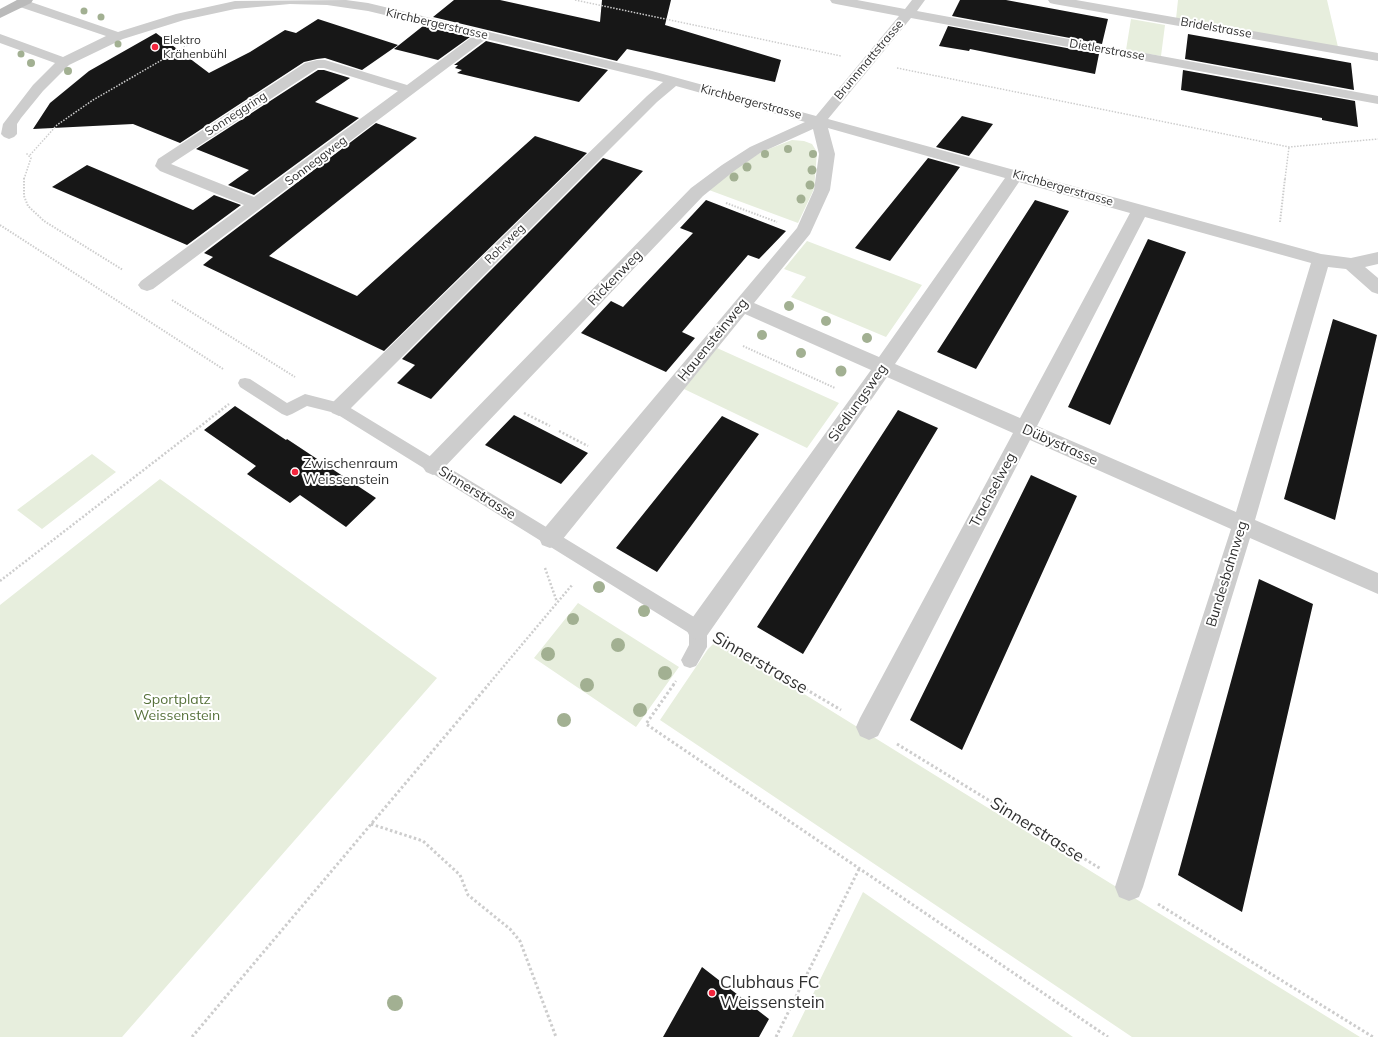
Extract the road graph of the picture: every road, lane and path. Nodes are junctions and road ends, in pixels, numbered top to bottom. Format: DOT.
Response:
graph roads {
  1 [pos="575,0"];
  2 [pos="836,0"];
  3 [pos="919,0"];
  4 [pos="1054,0"];
  5 [pos="24,1"];
  6 [pos="263,1"];
  7 [pos="908,13"];
  8 [pos="0,14"];
  9 [pos="483,35"];
  10 [pos="118,36"];
  11 [pos="204,36"];
  12 [pos="0,38"];
  13 [pos="1378,57"];
  14 [pos="64,62"];
  15 [pos="868,62"];
  16 [pos="673,81"];
  17 [pos="410,90"];
  18 [pos="1378,100"];
  19 [pos="820,121"];
  20 [pos="8,134"];
  21 [pos="1378,139"];
  22 [pos="1289,147"];
  23 [pos="30,155"];
  24 [pos="1015,175"];
  25 [pos="697,192"];
  26 [pos="257,204"];
  27 [pos="1140,210"];
  28 [pos="1280,222"];
  29 [pos="0,225"];
  30 [pos="803,232"];
  31 [pos="1378,258"];
  32 [pos="1321,260"];
  33 [pos="1351,264"];
  34 [pos="148,285"];
  35 [pos="1378,288"];
  36 [pos="742,305"];
  37 [pos="718,335"];
  38 [pos="882,367"];
  39 [pos="248,385"];
  40 [pos="861,399"];
  41 [pos="339,408"];
  42 [pos="1024,430"];
  43 [pos="433,466"];
  44 [pos="1243,525"];
  45 [pos="550,538"];
  46 [pos="0,581"];
  47 [pos="1378,584"];
  48 [pos="578,590"];
  49 [pos="698,629"];
  50 [pos="690,660"];
  51 [pos="869,727"];
  52 [pos="371,824"];
  53 [pos="859,868"];
  54 [pos="1129,887"];
  55 [pos="196,1032"];
  56 [pos="192,1037"];
  57 [pos="196,1037"];
  58 [pos="556,1037"];
  59 [pos="776,1037"];
  60 [pos="1108,1037"];
  61 [pos="1373,1037"];
  1 -- 15 [label="path"];
  2 -- 7 [label="street, Dietlerstrasse"];
  3 -- 7 [label="street, Brunnmattstrasse"];
  4 -- 13 [label="street, Bridelstrasse"];
  5 -- 8 [label="main road"];
  5 -- 10 [label="street"];
  6 -- 9 [label="street, Kirchbergerstrasse"];
  6 -- 10 [label="street, Kirchbergerstrasse"];
  7 -- 15 [label="street, Brunnmattstrasse"];
  7 -- 18 [label="street, Dietlerstrasse"];
  9 -- 16 [label="street, Kirchbergerstrasse"];
  9 -- 17 [label="street, Sonneggweg"];
  10 -- 14 [label="street, Kirchbergerstrasse"];
  11 -- 23 [label="path"];
  12 -- 14 [label="street"];
  14 -- 20 [label="street"];
  15 -- 19 [label="street, Brunnmattstrasse"];
  15 -- 22 [label="path"];
  16 -- 19 [label="street, Kirchbergerstrasse"];
  16 -- 41 [label="street, Rohrweg"];
  17 -- 26 [label="street, Sonneggweg"];
  17 -- 26 [label="street, Sonneggring"];
  19 -- 24 [label="street, Kirchbergerstrasse"];
  19 -- 25 [label="street, Rickenweg"];
  19 -- 30 [label="street, Hauensteinweg"];
  21 -- 22 [label="path"];
  22 -- 28 [label="path"];
  24 -- 27 [label="street, Kirchbergerstrasse"];
  24 -- 38 [label="street, Siedlungsweg"];
  25 -- 30 [label="path"];
  25 -- 43 [label="street, Rickenweg"];
  26 -- 34 [label="street, Sonneggweg"];
  27 -- 32 [label="street, Kirchbergerstrasse"];
  27 -- 42 [label="street, Trachselweg"];
  29 -- 39 [label="path"];
  30 -- 36 [label="street, Hauensteinweg"];
  31 -- 33 [label="street, Kirchbergerstrasse"];
  32 -- 33 [label="street, Kirchbergerstrasse"];
  32 -- 44 [label="street, Bundesbahnweg"];
  33 -- 35 [label="street"];
  36 -- 37 [label="street, Hauensteinweg"];
  36 -- 38 [label="street, Dübystrasse"];
  37 -- 40 [label="path"];
  37 -- 45 [label="street, Hauensteinweg"];
  38 -- 40 [label="street, Siedlungsweg"];
  38 -- 42 [label="street, Dübystrasse"];
  39 -- 41 [label="lane, Sinnerstrasse"];
  39 -- 46 [label="path"];
  40 -- 49 [label="street, Siedlungsweg"];
  41 -- 43 [label="lane, Sinnerstrasse"];
  42 -- 44 [label="street, Dübystrasse"];
  42 -- 51 [label="street, Trachselweg"];
  43 -- 45 [label="lane, Sinnerstrasse"];
  44 -- 47 [label="street, Dübystrasse"];
  44 -- 54 [label="street, Bundesbahnweg"];
  45 -- 49 [label="lane, Sinnerstrasse"];
  48 -- 52 [label="path"];
  49 -- 50 [label="lane, Sinnerstrasse"];
  49 -- 51 [label="path, Sinnerstrasse"];
  50 -- 53 [label="path"];
  51 -- 54 [label="path, Sinnerstrasse"];
  52 -- 55 [label="path"];
  52 -- 58 [label="path"];
  53 -- 59 [label="path"];
  53 -- 60 [label="path"];
  54 -- 61 [label="path, Sinnerstrasse"];
  55 -- 56 [label="path"];
  55 -- 57 [label="path"];
}
